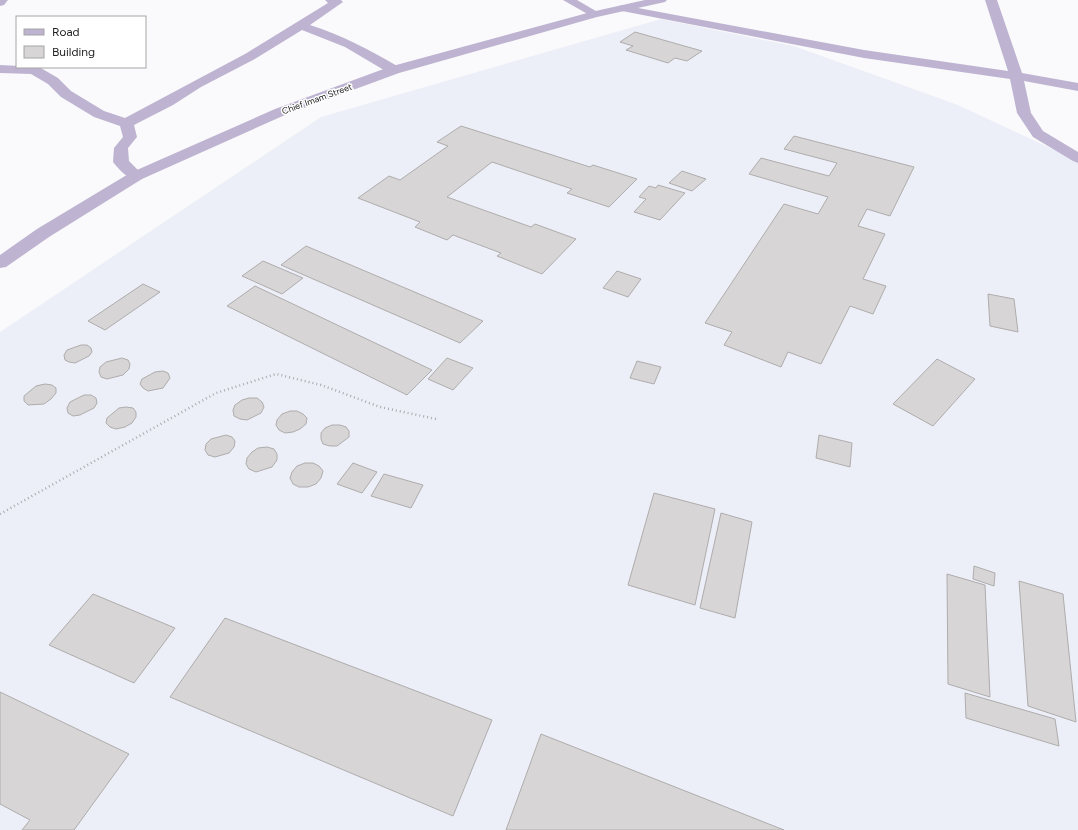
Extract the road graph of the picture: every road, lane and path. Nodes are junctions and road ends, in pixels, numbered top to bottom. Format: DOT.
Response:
graph roads {
  1 [pos="2,0"];
  2 [pos="331,0"];
  3 [pos="569,0"];
  4 [pos="661,0"];
  5 [pos="991,0"];
  6 [pos="0,3"];
  7 [pos="622,8"];
  8 [pos="595,14"];
  9 [pos="302,26"];
  10 [pos="0,69"];
  11 [pos="394,70"];
  12 [pos="1016,76"];
  13 [pos="1078,87"];
  14 [pos="126,123"];
  15 [pos="1078,158"];
  16 [pos="136,176"];
  17 [pos="0,262"];
  18 [pos="436,419"];
  19 [pos="0,514"];
  1 -- 6 [label="street"];
  2 -- 9 [label="street"];
  3 -- 8 [label="street"];
  4 -- 7 [label="street, Chief Imam Street"];
  5 -- 12 [label="street"];
  7 -- 8 [label="street, Chief Imam Street"];
  7 -- 12 [label="street"];
  8 -- 11 [label="street, Chief Imam Street"];
  9 -- 11 [label="street"];
  9 -- 14 [label="street"];
  10 -- 14 [label="street"];
  11 -- 16 [label="street, Chief Imam Street"];
  12 -- 13 [label="street"];
  12 -- 15 [label="street"];
  14 -- 16 [label="street"];
  16 -- 17 [label="street, Chief Imam Street"];
  18 -- 19 [label="path"];
}
